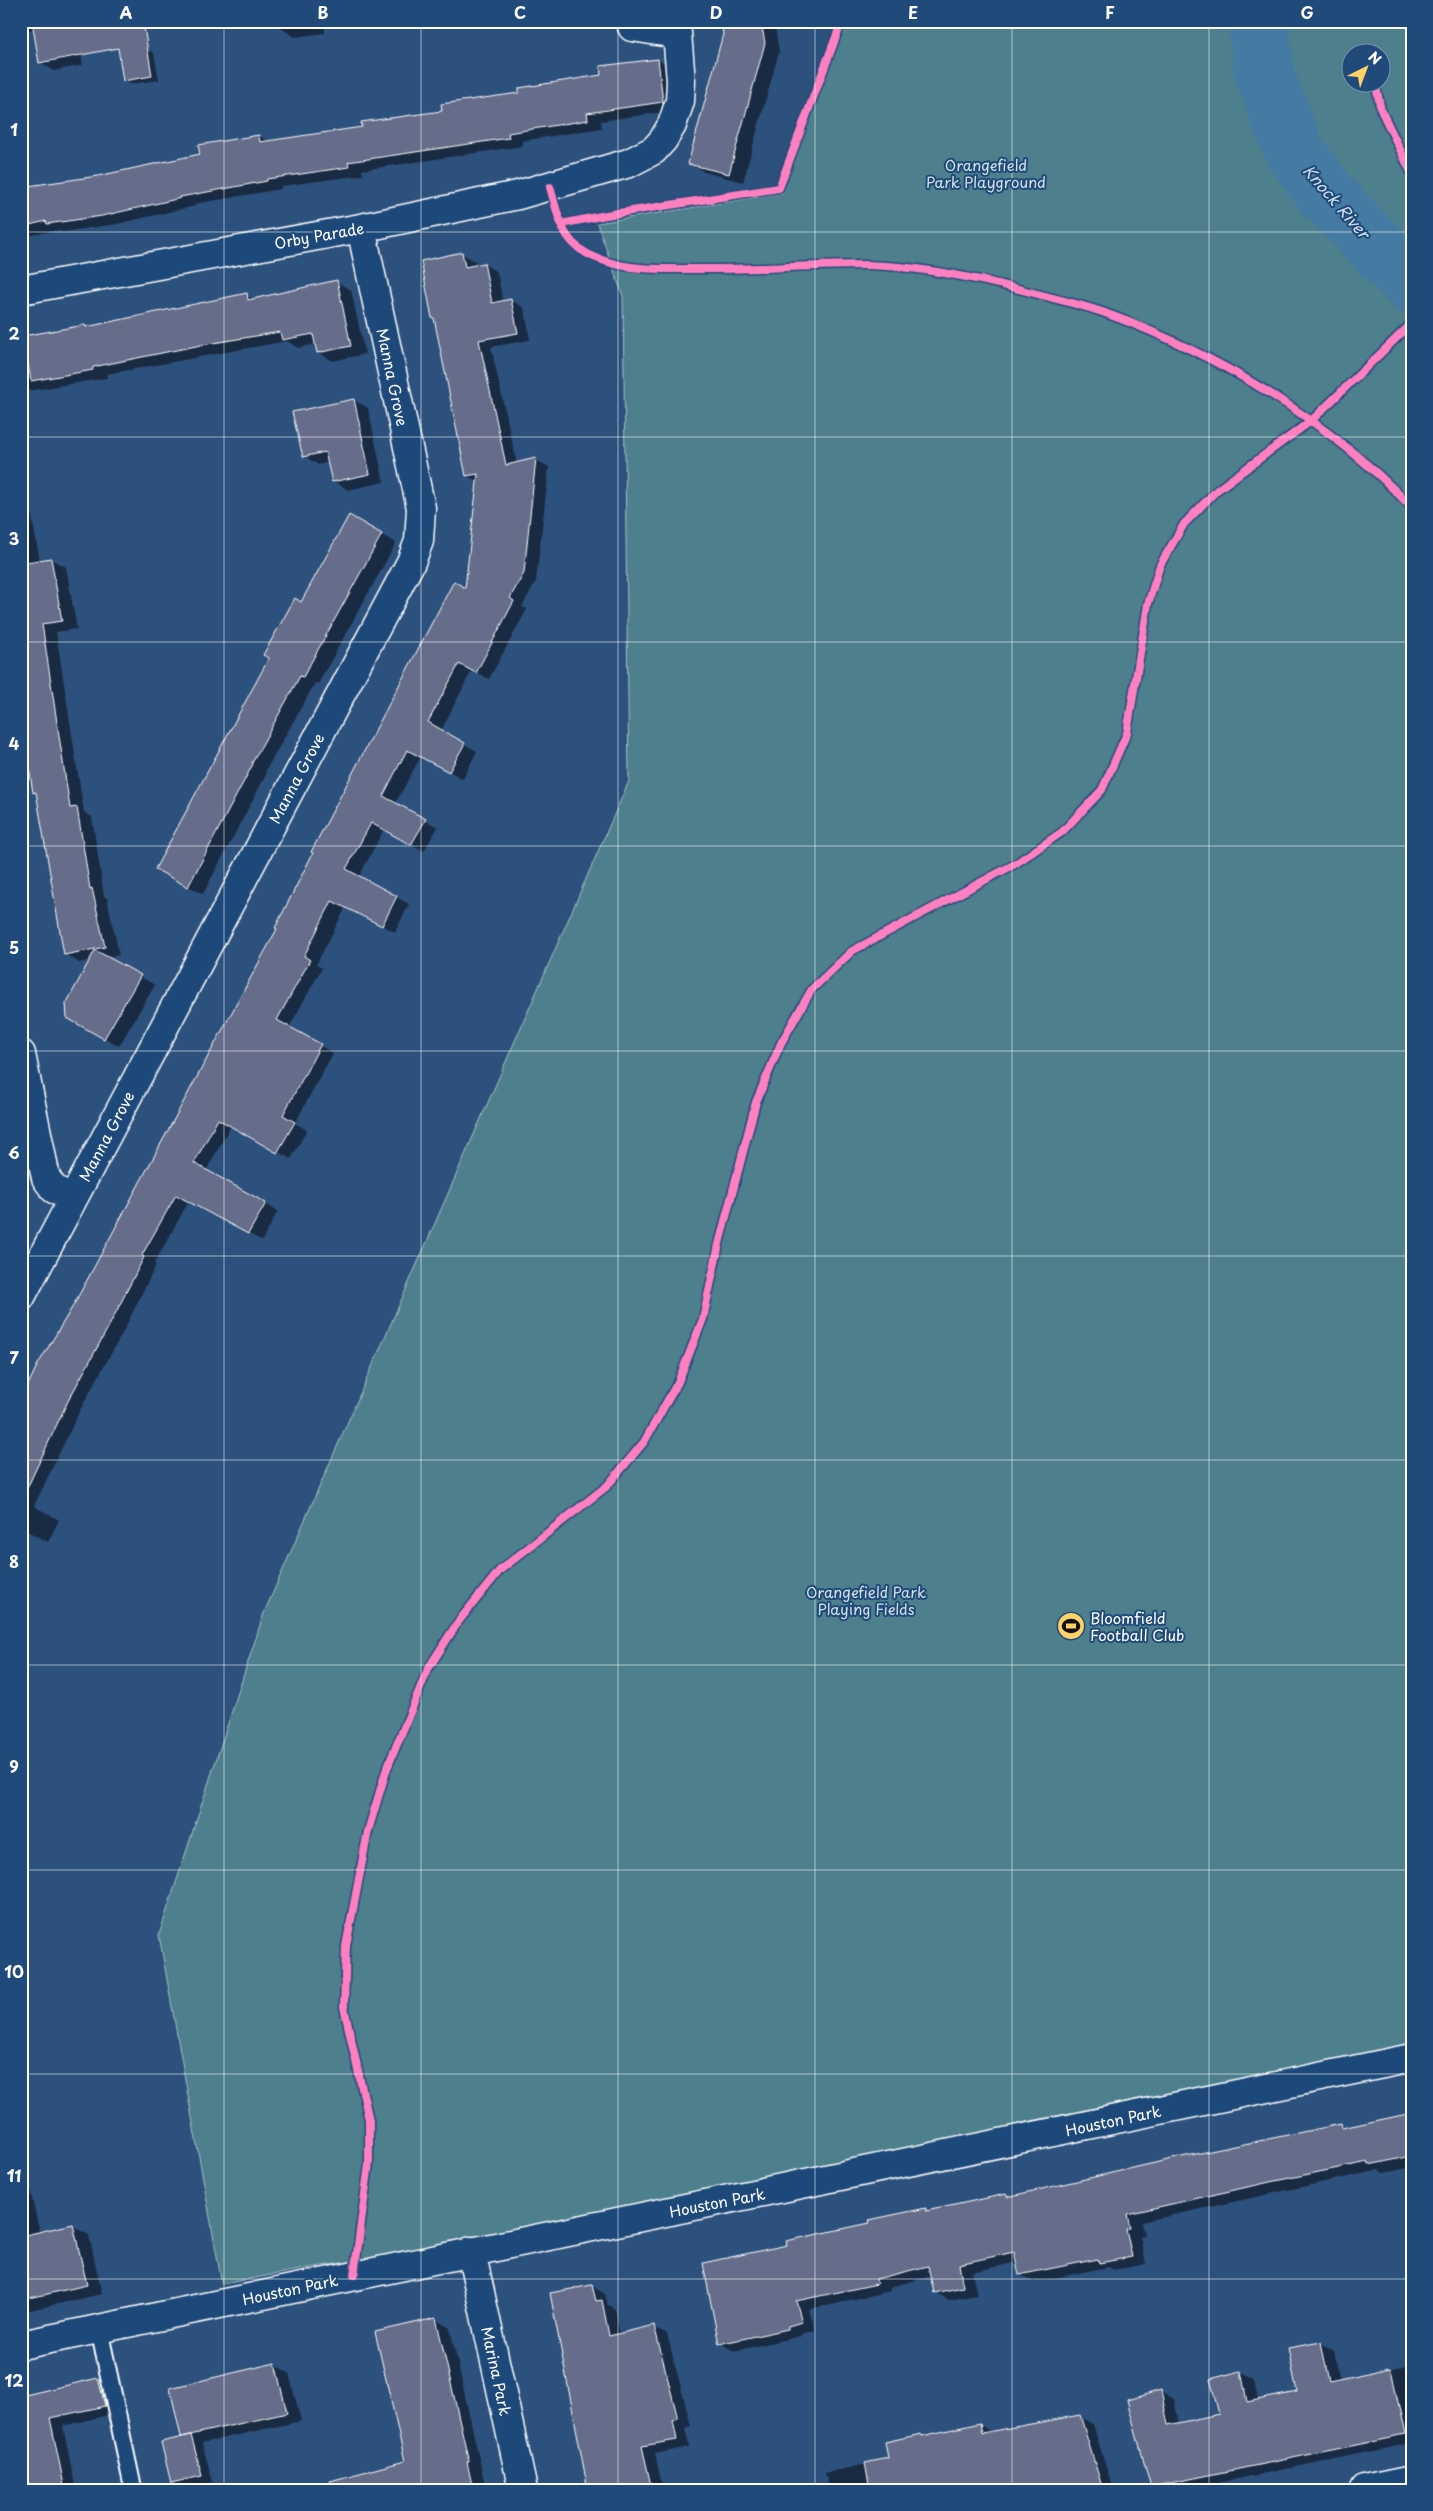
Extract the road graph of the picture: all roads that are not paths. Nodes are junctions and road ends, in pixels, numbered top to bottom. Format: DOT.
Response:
graph roads {
  1 [pos="632,27"];
  2 [pos="676,27"];
  3 [pos="361,228"];
  4 [pos="21,290"];
  5 [pos="21,1054"];
  6 [pos="73,1199"];
  7 [pos="21,1297"];
  8 [pos="1412,2058"];
  9 [pos="471,2252"];
  10 [pos="99,2329"];
  11 [pos="21,2345"];
  12 [pos="1412,2480"];
  13 [pos="134,2488"];
  14 [pos="523,2490"];
  15 [pos="1364,2490"];
  1 -- 2 [label="street"];
  2 -- 3 [label="street, Orby Parade"];
  3 -- 4 [label="street, Orby Parade"];
  3 -- 6 [label="street, Manna Grove"];
  5 -- 6 [label="street"];
  6 -- 7 [label="street, Manna Grove"];
  8 -- 9 [label="street, Houston Park"];
  9 -- 10 [label="street, Houston Park"];
  9 -- 14 [label="street, Marina Park"];
  10 -- 11 [label="street, Houston Park"];
  10 -- 13 [label="lane"];
  12 -- 15 [label="street"];
}
